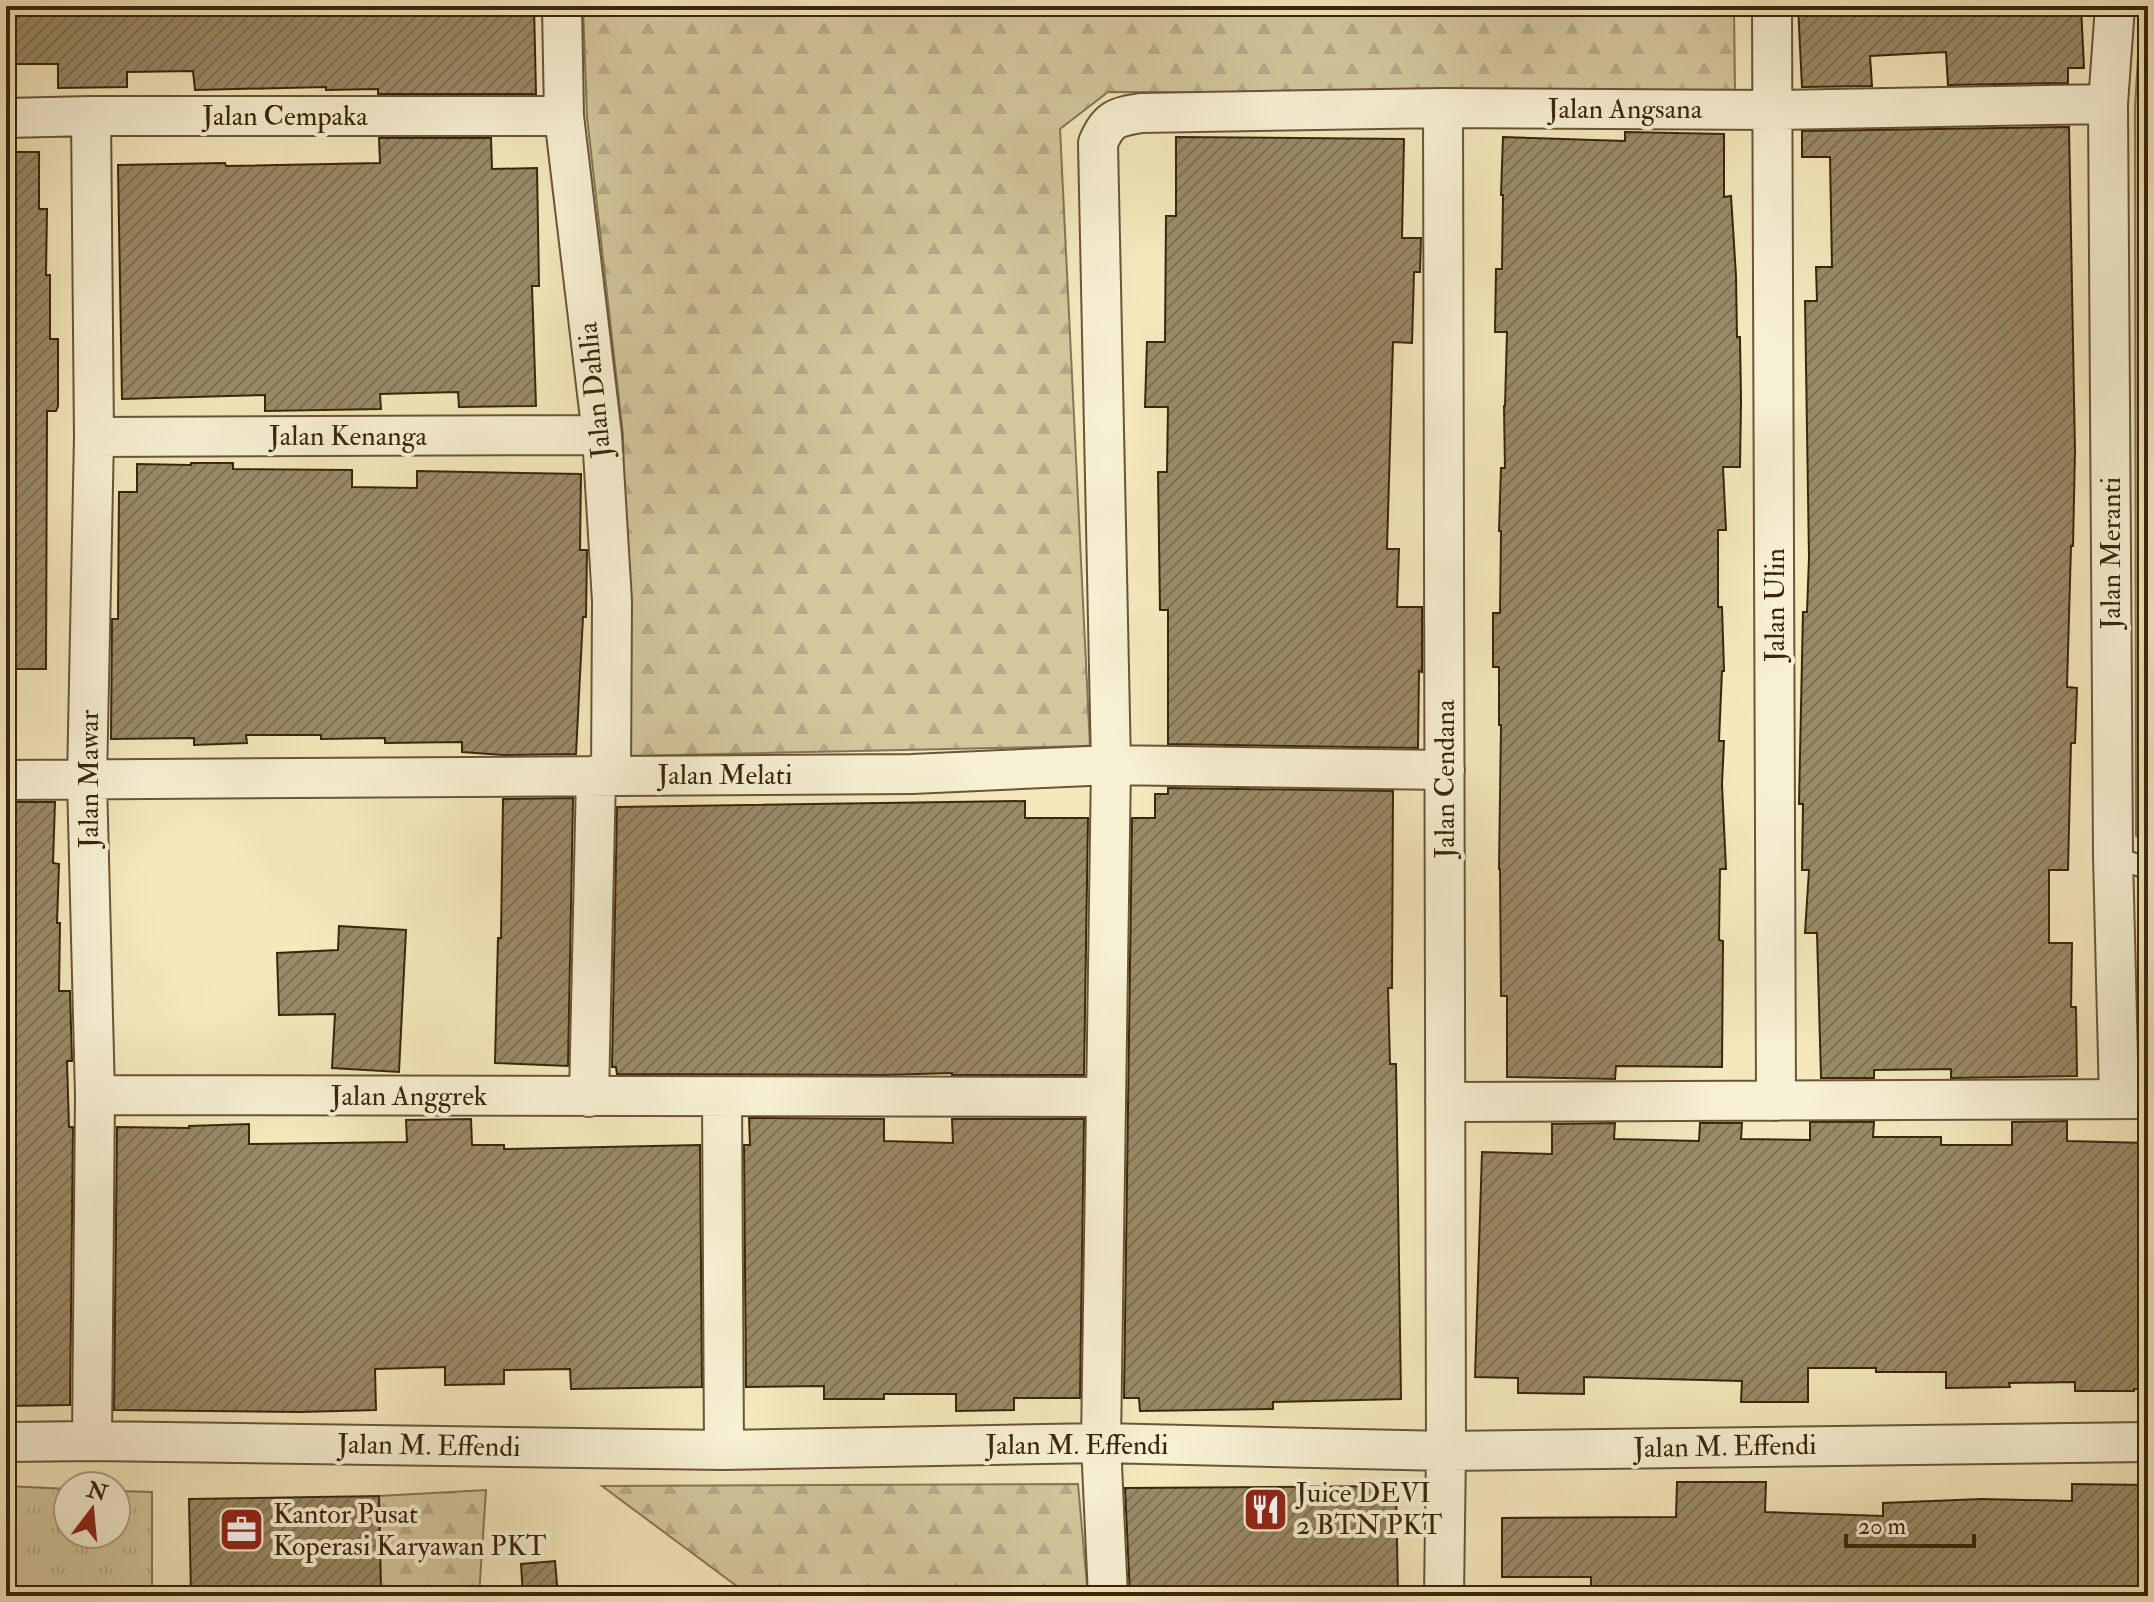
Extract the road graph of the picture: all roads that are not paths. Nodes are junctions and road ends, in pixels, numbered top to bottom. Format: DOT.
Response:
graph roads {
  1 [pos="562,6"];
  2 [pos="1772,6"];
  3 [pos="2115,6"];
  4 [pos="2108,104"];
  5 [pos="1443,108"];
  6 [pos="1773,110"];
  7 [pos="91,116"];
  8 [pos="564,116"];
  9 [pos="6,118"];
  10 [pos="602,435"];
  11 [pos="94,437"];
  12 [pos="1111,765"];
  13 [pos="1445,770"];
  14 [pos="603,775"];
  15 [pos="6,780"];
  16 [pos="87,780"];
  17 [pos="2130,862"];
  18 [pos="95,1095"];
  19 [pos="589,1097"];
  20 [pos="722,1097"];
  21 [pos="1105,1097"];
  22 [pos="2134,1099"];
  23 [pos="1776,1101"];
  24 [pos="1445,1102"];
  25 [pos="92,1441"];
  26 [pos="6,1442"];
  27 [pos="2148,1442"];
  28 [pos="1101,1443"];
  29 [pos="724,1450"];
  30 [pos="1446,1451"];
  31 [pos="1108,1596"];
  32 [pos="1444,1596"];
  1 -- 8 [label="street, Jalan Dahlia"];
  2 -- 6 [label="street, Jalan Ulin"];
  3 -- 4 [label="street, Jalan Meranti"];
  4 -- 6 [label="street, Jalan Angsana"];
  4 -- 17 [label="street, Jalan Meranti"];
  5 -- 6 [label="street, Jalan Angsana"];
  5 -- 12 [label="street, Jalan Angsana"];
  5 -- 13 [label="street, Jalan Cendana"];
  6 -- 23 [label="street, Jalan Ulin"];
  7 -- 8 [label="street, Jalan Cempaka"];
  7 -- 9 [label="street, Jalan Cempaka"];
  7 -- 11 [label="street, Jalan Mawar"];
  8 -- 10 [label="street, Jalan Dahlia"];
  10 -- 11 [label="street, Jalan Kenanga"];
  10 -- 14 [label="street, Jalan Dahlia"];
  11 -- 16 [label="street, Jalan Mawar"];
  12 -- 13 [label="street, Jalan Melati"];
  12 -- 14 [label="street, Jalan Melati"];
  12 -- 21 [label="street"];
  13 -- 24 [label="street, Jalan Cendana"];
  14 -- 16 [label="street, Jalan Melati"];
  14 -- 19 [label="street, Jalan Dahlia"];
  15 -- 16 [label="street, Jalan Melati"];
  16 -- 18 [label="street, Jalan Mawar"];
  17 -- 22 [label="street, Jalan Meranti"];
  18 -- 19 [label="street, Jalan Anggrek"];
  18 -- 25 [label="street, Jalan Mawar"];
  19 -- 20 [label="street, Jalan Anggrek"];
  20 -- 21 [label="street, Jalan Anggrek"];
  20 -- 29 [label="street"];
  21 -- 28 [label="street"];
  22 -- 23 [label="street"];
  23 -- 24 [label="street"];
  24 -- 30 [label="street, Jalan Cendana"];
  25 -- 26 [label="street, Jalan M. Effendi"];
  25 -- 29 [label="street, Jalan M. Effendi"];
  27 -- 30 [label="street, Jalan M. Effendi"];
  28 -- 29 [label="street, Jalan M. Effendi"];
  28 -- 30 [label="street, Jalan M. Effendi"];
  28 -- 31 [label="street"];
  30 -- 32 [label="street, Jalan Cendana"];
}
